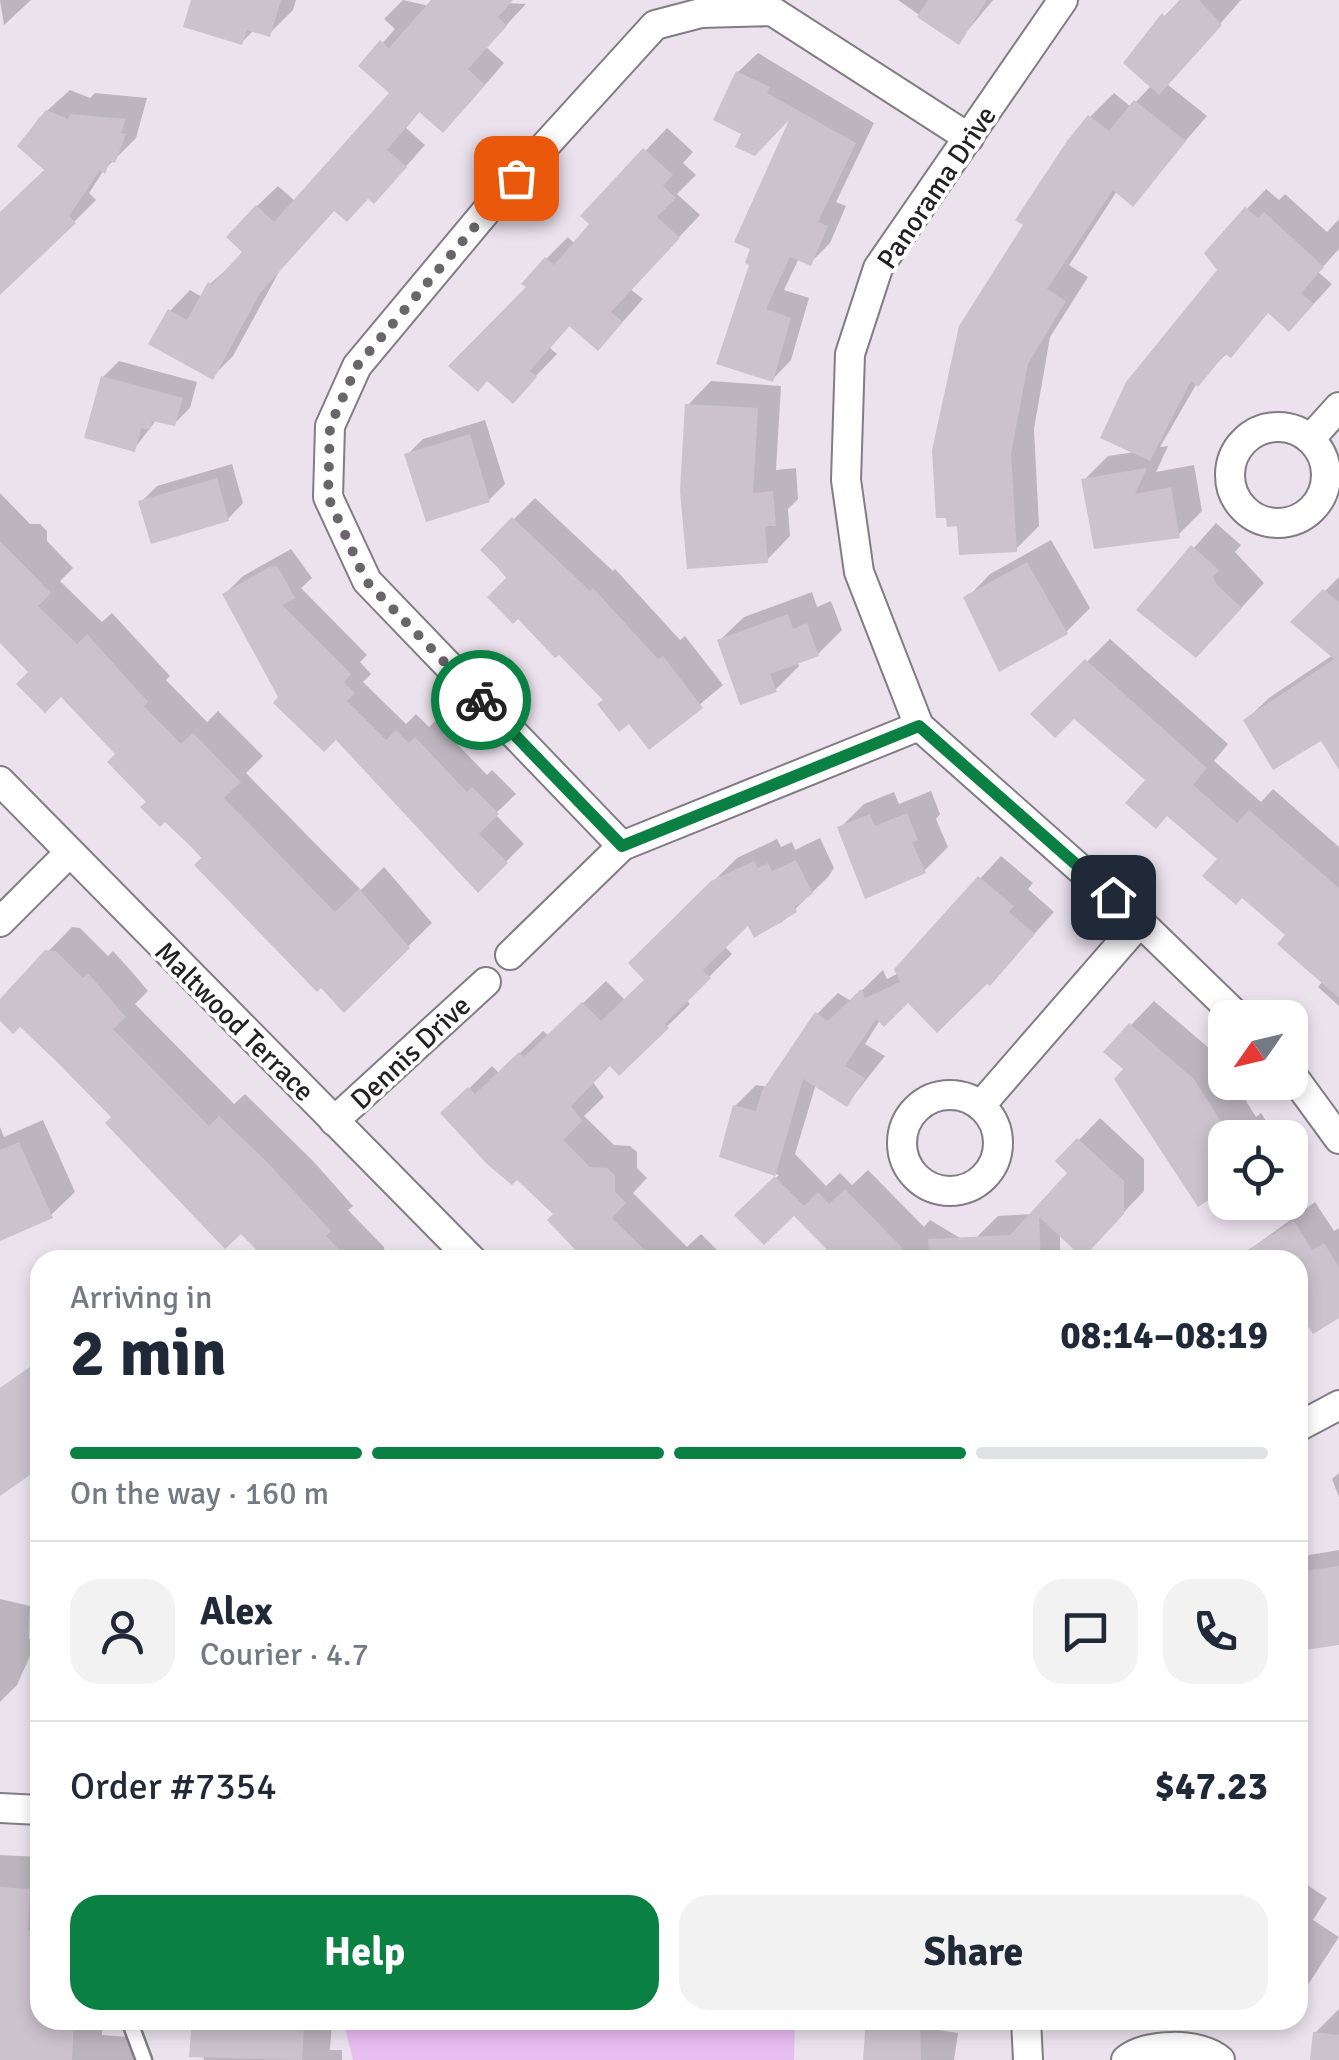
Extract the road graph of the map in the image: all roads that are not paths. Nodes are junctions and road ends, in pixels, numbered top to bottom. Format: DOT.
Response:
graph roads {
  1 [pos="1064,0"];
  2 [pos="969,138"];
  3 [pos="1339,407"];
  4 [pos="1310,439"];
  5 [pos="919,726"];
  6 [pos="0,782"];
  7 [pos="622,846"];
  8 [pos="69,853"];
  9 [pos="0,922"];
  10 [pos="1140,922"];
  11 [pos="510,956"];
  12 [pos="486,982"];
  13 [pos="1220,1000"];
  14 [pos="1308,1097"];
  15 [pos="981,1106"];
  16 [pos="334,1122"];
  17 [pos="1339,1139"];
  18 [pos="462,1250"];
  19 [pos="1339,1405"];
  20 [pos="1308,1421"];
  21 [pos="0,1808"];
  22 [pos="30,1810"];
  23 [pos="133,2030"];
  24 [pos="1026,2030"];
  25 [pos="144,2060"];
  26 [pos="1028,2060"];
  27 [pos="1126,2060"];
  28 [pos="1220,2060"];
  1 -- 2 [label="street, Panorama Drive"];
  2 -- 5 [label="street, Panorama Drive"];
  2 -- 7 [label="street"];
  3 -- 4 [label="street"];
  5 -- 7 [label="street"];
  5 -- 10 [label="street, Panorama Drive"];
  6 -- 8 [label="street, Maltwood Terrace"];
  7 -- 11 [label="street"];
  8 -- 9 [label="street"];
  8 -- 16 [label="street, Maltwood Terrace"];
  10 -- 13 [label="street, Panorama Drive"];
  10 -- 15 [label="street"];
  12 -- 16 [label="street, Dennis Drive"];
  14 -- 17 [label="street"];
  16 -- 18 [label="street, Maltwood Terrace"];
  19 -- 20 [label="street"];
  21 -- 22 [label="street"];
  23 -- 25 [label="lane"];
  24 -- 26 [label="street"];
  27 -- 28 [label="street"];
}
